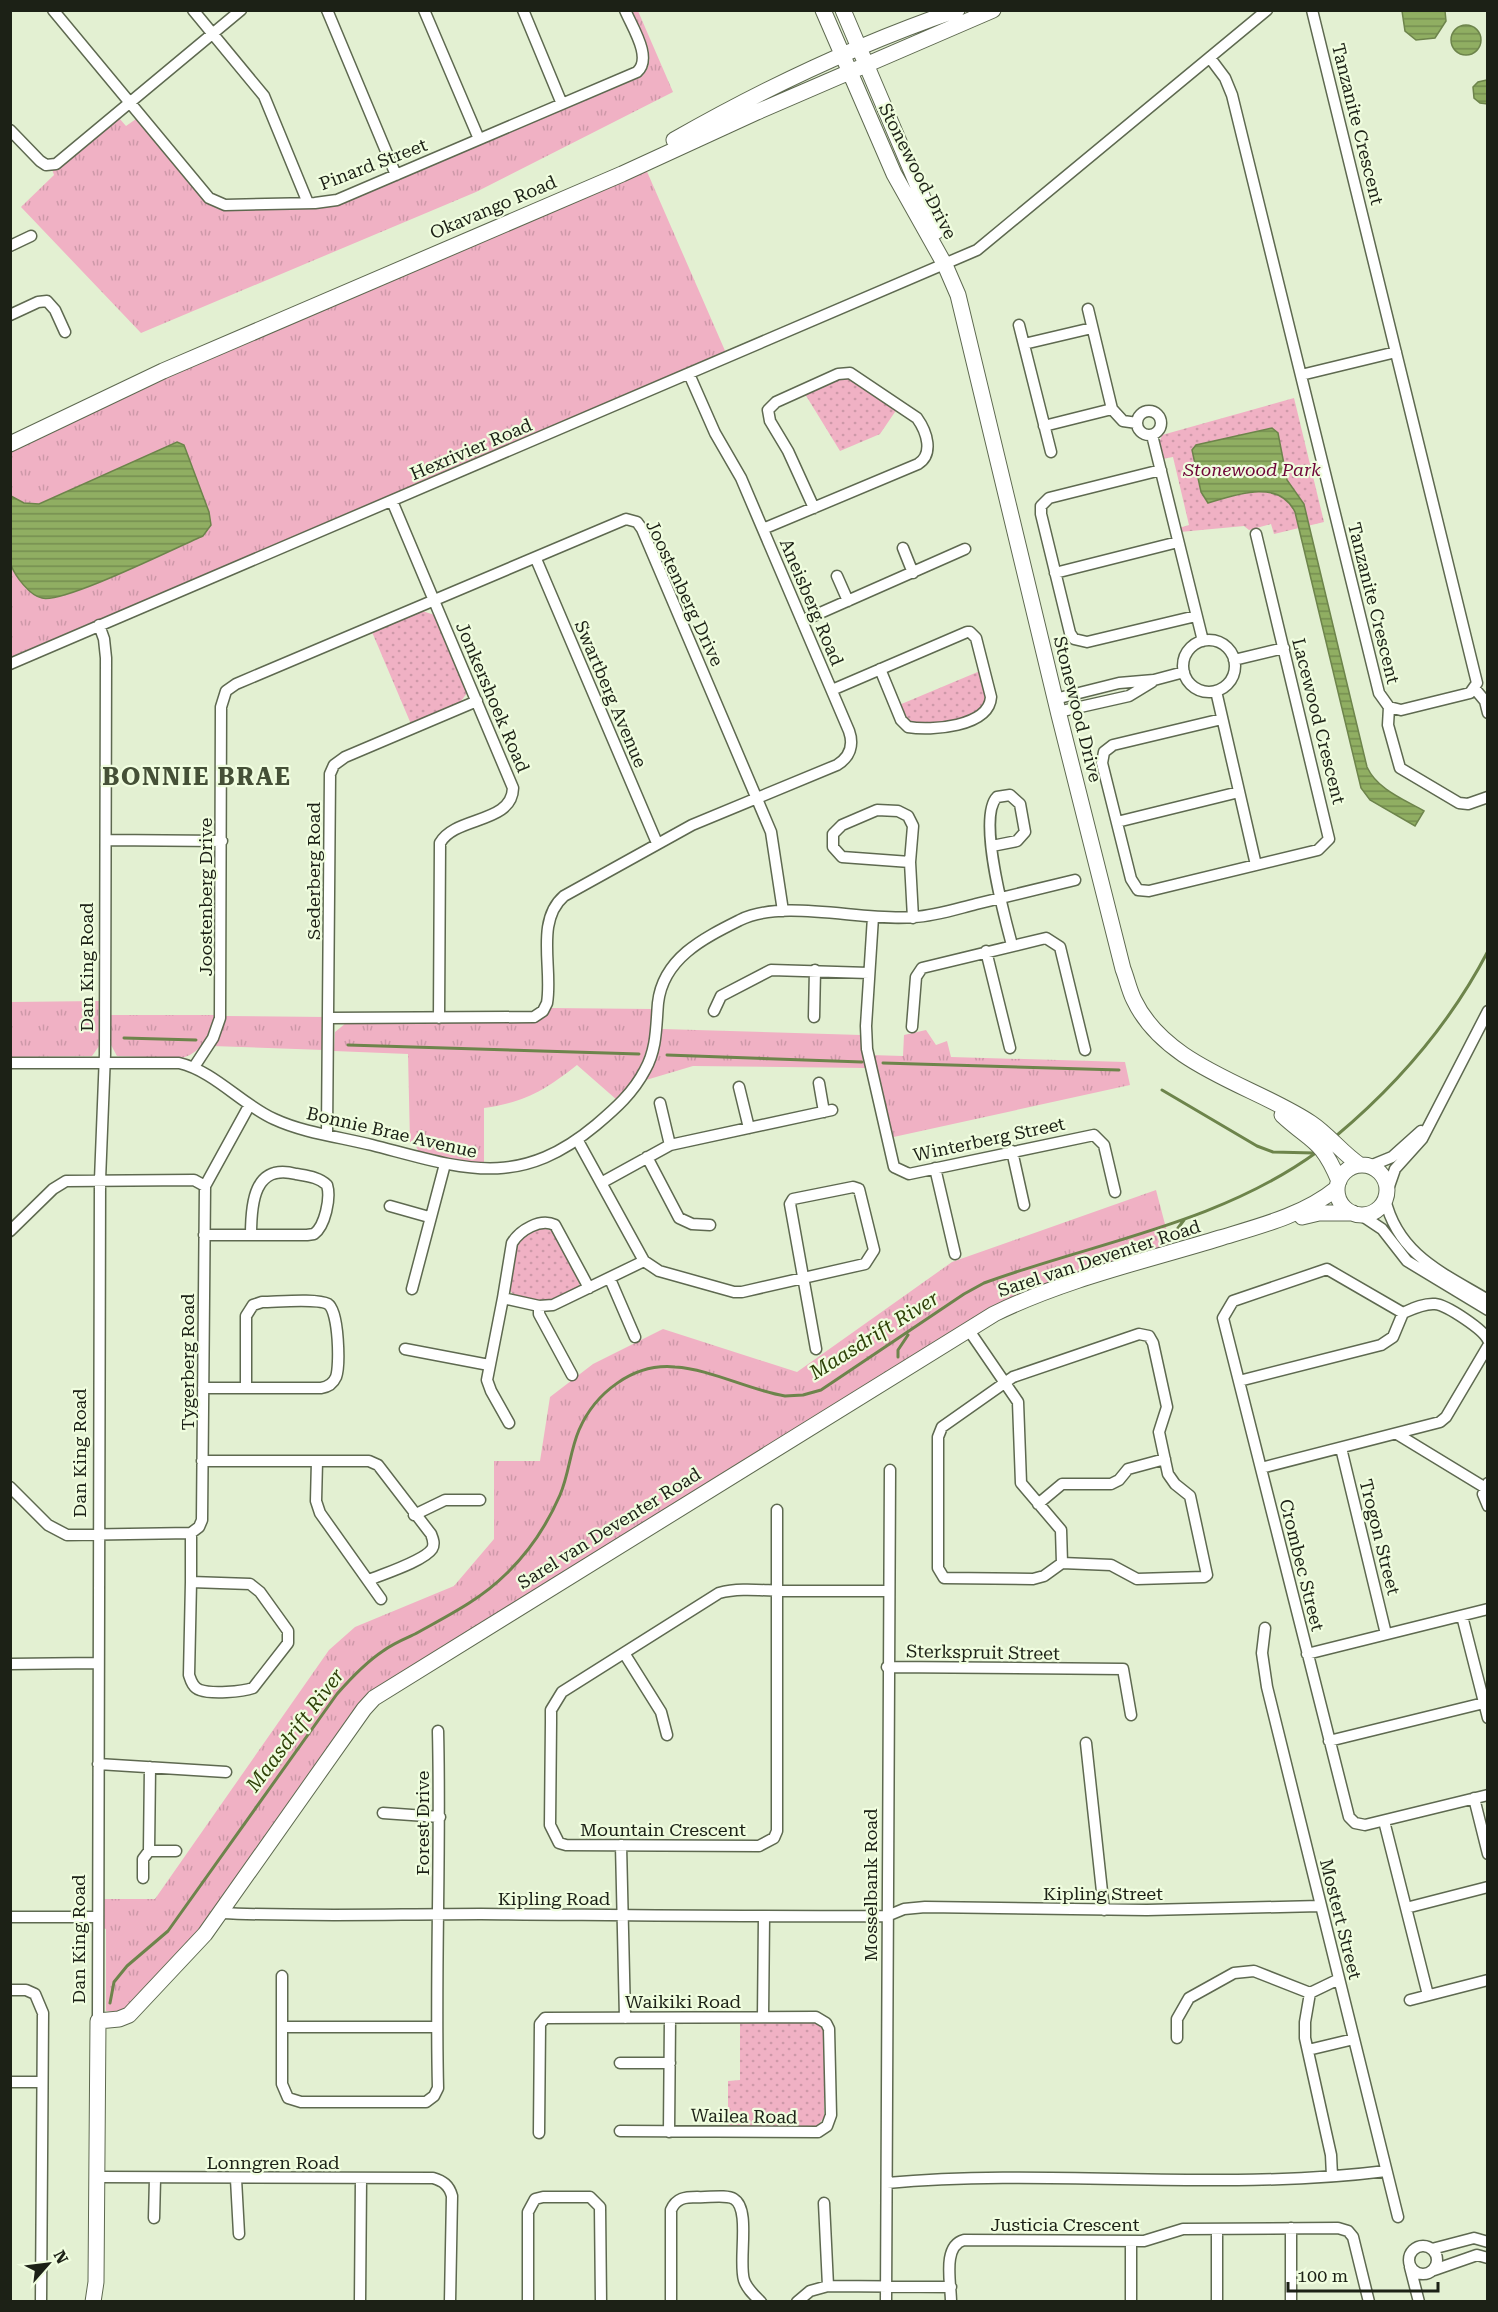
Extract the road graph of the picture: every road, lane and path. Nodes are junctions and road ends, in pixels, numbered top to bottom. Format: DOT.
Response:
graph roads {
  1 [pos="53,10"];
  2 [pos="193,10"];
  3 [pos="241,10"];
  4 [pos="327,10"];
  5 [pos="424,10"];
  6 [pos="522,10"];
  7 [pos="625,10"];
  8 [pos="823,10"];
  9 [pos="843,10"];
  10 [pos="957,10"];
  11 [pos="993,10"];
  12 [pos="1268,10"];
  13 [pos="1312,10"];
  14 [pos="213,34"];
  15 [pos="859,48"];
  16 [pos="842,55"];
  17 [pos="1210,58"];
  18 [pos="866,65"];
  19 [pos="849,72"];
  20 [pos="130,103"];
  21 [pos="562,104"];
  22 [pos="10,130"];
  23 [pos="479,139"];
  24 [pos="396,175"];
  25 [pos="308,202"];
  26 [pos="31,236"];
  27 [pos="10,246"];
  28 [pos="945,265"];
  29 [pos="1088,309"];
  30 [pos="10,315"];
  31 [pos="1019,325"];
  32 [pos="1092,328"];
  33 [pos="65,332"];
  34 [pos="1024,344"];
  35 [pos="1396,352"];
  36 [pos="689,374"];
  37 [pos="1301,375"];
  38 [pos="1112,410"];
  39 [pos="1137,423"];
  40 [pos="1044,426"];
  41 [pos="10,435"];
  42 [pos="1152,435"];
  43 [pos="10,444"];
  44 [pos="1051,452"];
  45 [pos="1161,470"];
  46 [pos="392,501"];
  47 [pos="814,508"];
  48 [pos="763,529"];
  49 [pos="1256,534"];
  50 [pos="1178,542"];
  51 [pos="903,548"];
  52 [pos="965,549"];
  53 [pos="536,559"];
  54 [pos="913,573"];
  55 [pos="1055,573"];
  56 [pos="837,576"];
  57 [pos="434,601"];
  58 [pos="848,601"];
  59 [pos="1196,616"];
  60 [pos="802,621"];
  61 [pos="99,625"];
  62 [pos="1203,641"];
  63 [pos="1284,648"];
  64 [pos="1234,660"];
  65 [pos="10,664"];
  66 [pos="880,669"];
  67 [pos="1184,672"];
  68 [pos="1154,680"];
  69 [pos="1475,689"];
  70 [pos="832,690"];
  71 [pos="1216,691"];
  72 [pos="477,701"];
  73 [pos="1057,706"];
  74 [pos="1389,707"];
  75 [pos="1488,713"];
  76 [pos="1222,719"];
  77 [pos="1239,792"];
  78 [pos="1488,797"];
  79 [pos="757,798"];
  80 [pos="1116,822"];
  81 [pos="106,840"];
  82 [pos="222,841"];
  83 [pos="657,843"];
  84 [pos="992,846"];
  85 [pos="910,862"];
  86 [pos="1256,865"];
  87 [pos="1074,880"];
  88 [pos="999,898"];
  89 [pos="783,912"];
  90 [pos="873,917"];
  91 [pos="913,918"];
  92 [pos="1012,945"];
  93 [pos="986,951"];
  94 [pos="815,970"];
  95 [pos="869,973"];
  96 [pos="714,1011"];
  97 [pos="1488,1011"];
  98 [pos="814,1017"];
  99 [pos="329,1018"];
  100 [pos="439,1018"];
  101 [pos="912,1027"];
  102 [pos="1010,1048"];
  103 [pos="1084,1050"];
  104 [pos="10,1063"];
  105 [pos="105,1063"];
  106 [pos="194,1066"];
  107 [pos="819,1083"];
  108 [pos="739,1087"];
  109 [pos="660,1103"];
  110 [pos="249,1106"];
  111 [pos="1432,1119"];
  112 [pos="749,1128"];
  113 [pos="327,1134"];
  114 [pos="578,1140"];
  115 [pos="670,1145"];
  116 [pos="1012,1151"];
  117 [pos="1333,1152"];
  118 [pos="647,1157"];
  119 [pos="445,1164"];
  120 [pos="1365,1165"];
  121 [pos="935,1168"];
  122 [pos="100,1180"];
  123 [pos="601,1184"];
  124 [pos="1338,1184"];
  125 [pos="206,1186"];
  126 [pos="1115,1192"];
  127 [pos="1386,1195"];
  128 [pos="1024,1205"];
  129 [pos="390,1206"];
  130 [pos="1357,1214"];
  131 [pos="429,1217"];
  132 [pos="710,1225"];
  133 [pos="1261,1226"];
  134 [pos="10,1231"];
  135 [pos="204,1235"];
  136 [pos="251,1235"];
  137 [pos="955,1254"];
  138 [pos="644,1261"];
  139 [pos="804,1277"];
  140 [pos="610,1279"];
  141 [pos="589,1288"];
  142 [pos="412,1289"];
  143 [pos="503,1298"];
  144 [pos="1488,1300"];
  145 [pos="539,1306"];
  146 [pos="1488,1310"];
  147 [pos="1403,1313"];
  148 [pos="968,1329"];
  149 [pos="635,1337"];
  150 [pos="1488,1340"];
  151 [pos="1488,1346"];
  152 [pos="405,1349"];
  153 [pos="816,1349"];
  154 [pos="489,1365"];
  155 [pos="572,1375"];
  156 [pos="1239,1381"];
  157 [pos="1005,1383"];
  158 [pos="203,1388"];
  159 [pos="246,1388"];
  160 [pos="509,1423"];
  161 [pos="1397,1434"];
  162 [pos="1341,1448"];
  163 [pos="1165,1459"];
  164 [pos="202,1461"];
  165 [pos="317,1461"];
  166 [pos="1261,1468"];
  167 [pos="890,1470"];
  168 [pos="1486,1485"];
  169 [pos="10,1487"];
  170 [pos="480,1500"];
  171 [pos="1038,1504"];
  172 [pos="1488,1506"];
  173 [pos="777,1510"];
  174 [pos="414,1515"];
  175 [pos="191,1533"];
  176 [pos="99,1535"];
  177 [pos="1062,1563"];
  178 [pos="369,1580"];
  179 [pos="191,1582"];
  180 [pos="777,1591"];
  181 [pos="887,1591"];
  182 [pos="381,1599"];
  183 [pos="1488,1609"];
  184 [pos="1462,1616"];
  185 [pos="1265,1628"];
  186 [pos="1386,1634"];
  187 [pos="624,1653"];
  188 [pos="1307,1654"];
  189 [pos="98,1663"];
  190 [pos="10,1664"];
  191 [pos="887,1667"];
  192 [pos="1486,1702"];
  193 [pos="1131,1715"];
  194 [pos="1488,1718"];
  195 [pos="438,1731"];
  196 [pos="667,1735"];
  197 [pos="1329,1741"];
  198 [pos="1086,1743"];
  199 [pos="98,1764"];
  200 [pos="150,1767"];
  201 [pos="226,1772"];
  202 [pos="1488,1795"];
  203 [pos="1474,1798"];
  204 [pos="383,1813"];
  205 [pos="440,1817"];
  206 [pos="1384,1821"];
  207 [pos="621,1845"];
  208 [pos="149,1851"];
  209 [pos="176,1851"];
  210 [pos="1488,1854"];
  211 [pos="143,1878"];
  212 [pos="1488,1887"];
  213 [pos="1320,1906"];
  214 [pos="1406,1908"];
  215 [pos="1104,1910"];
  216 [pos="221,1913"];
  217 [pos="437,1914"];
  218 [pos="622,1915"];
  219 [pos="887,1916"];
  220 [pos="10,1917"];
  221 [pos="98,1917"];
  222 [pos="764,1917"];
  223 [pos="282,1976"];
  224 [pos="1339,1979"];
  225 [pos="1488,1980"];
  226 [pos="10,1990"];
  227 [pos="1310,1993"];
  228 [pos="1428,1995"];
  229 [pos="1410,2000"];
  230 [pos="625,2018"];
  231 [pos="670,2018"];
  232 [pos="764,2018"];
  233 [pos="98,2021"];
  234 [pos="283,2027"];
  235 [pos="437,2027"];
  236 [pos="1177,2038"];
  237 [pos="1354,2039"];
  238 [pos="1308,2050"];
  239 [pos="620,2063"];
  240 [pos="670,2063"];
  241 [pos="10,2082"];
  242 [pos="41,2082"];
  243 [pos="620,2131"];
  244 [pos="669,2132"];
  245 [pos="539,2133"];
  246 [pos="1386,2171"];
  247 [pos="1332,2176"];
  248 [pos="98,2177"];
  249 [pos="155,2179"];
  250 [pos="236,2179"];
  251 [pos="361,2179"];
  252 [pos="887,2183"];
  253 [pos="824,2203"];
  254 [pos="1398,2217"];
  255 [pos="154,2218"];
  256 [pos="1291,2228"];
  257 [pos="1217,2229"];
  258 [pos="239,2234"];
  259 [pos="1131,2241"];
  260 [pos="1488,2242"];
  261 [pos="1432,2249"];
  262 [pos="1488,2258"];
  263 [pos="1410,2266"];
  264 [pos="1432,2272"];
  265 [pos="96,2282"];
  266 [pos="887,2285"];
  267 [pos="828,2286"];
  268 [pos="951,2287"];
  269 [pos="1418,2297"];
  270 [pos="41,2301"];
  271 [pos="93,2301"];
  272 [pos="101,2301"];
  273 [pos="360,2301"];
  274 [pos="450,2301"];
  275 [pos="528,2301"];
  276 [pos="601,2301"];
  277 [pos="671,2301"];
  278 [pos="761,2301"];
  279 [pos="797,2301"];
  280 [pos="886,2301"];
  281 [pos="951,2301"];
  282 [pos="1131,2301"];
  283 [pos="1217,2301"];
  284 [pos="1291,2301"];
  285 [pos="1369,2301"];
  1 -- 20 [label="street, Pinard Street"];
  2 -- 14 [label="street"];
  3 -- 14 [label="street"];
  4 -- 24 [label="street"];
  5 -- 23 [label="street"];
  6 -- 21 [label="street"];
  7 -- 21 [label="street, Pinard Street"];
  8 -- 16 [label="street, Stonewood Drive"];
  9 -- 15 [label="street, Stonewood Drive"];
  10 -- 15 [label="street, Okavango Road"];
  11 -- 18 [label="street, Okavango Road"];
  12 -- 17 [label="street, Hexrivier Road"];
  13 -- 35 [label="street, Tanzanite Crescent"];
  14 -- 20 [label="street"];
  14 -- 25 [label="street"];
  15 -- 16 [label="street, Okavango Road"];
  15 -- 18 [label="street, Stonewood Drive"];
  16 -- 19 [label="street, Stonewood Drive"];
  16 -- 41 [label="street, Okavango Road"];
  17 -- 28 [label="street, Hexrivier Road"];
  17 -- 37 [label="street, Tanzanite Crescent"];
  18 -- 19 [label="street, Okavango Road"];
  18 -- 28 [label="street, Stonewood Drive"];
  19 -- 28 [label="street, Stonewood Drive"];
  19 -- 43 [label="street, Okavango Road"];
  20 -- 22 [label="street"];
  20 -- 25 [label="street, Pinard Street"];
  21 -- 23 [label="street, Pinard Street"];
  23 -- 24 [label="street, Pinard Street"];
  24 -- 25 [label="street, Pinard Street"];
  26 -- 27 [label="street"];
  28 -- 36 [label="street, Hexrivier Road"];
  28 -- 73 [label="street, Stonewood Drive"];
  29 -- 32 [label="street"];
  30 -- 33 [label="street"];
  31 -- 34 [label="street"];
  32 -- 34 [label="street"];
  32 -- 38 [label="street"];
  34 -- 40 [label="street"];
  35 -- 37 [label="street"];
  35 -- 69 [label="street, Tanzanite Crescent"];
  36 -- 46 [label="street, Hexrivier Road"];
  36 -- 48 [label="street, Aneisberg Road"];
  37 -- 74 [label="street, Tanzanite Crescent"];
  38 -- 39 [label="street"];
  38 -- 40 [label="street"];
  39 -- 42 [label="street"];
  39 -- 42 [label="street"];
  40 -- 44 [label="street"];
  42 -- 45 [label="street"];
  45 -- 50 [label="street"];
  45 -- 55 [label="street"];
  46 -- 57 [label="street, Jonkershoek Road"];
  46 -- 61 [label="street, Hexrivier Road"];
  47 -- 47 [label="street"];
  47 -- 48 [label="street"];
  48 -- 60 [label="street, Aneisberg Road"];
  49 -- 63 [label="street, Lacewood Crescent"];
  50 -- 55 [label="street"];
  50 -- 59 [label="street"];
  51 -- 54 [label="street"];
  52 -- 54 [label="street"];
  53 -- 57 [label="street, Joostenberg Drive"];
  53 -- 79 [label="street, Joostenberg Drive"];
  53 -- 83 [label="street, Swartberg Avenue"];
  54 -- 58 [label="street"];
  55 -- 59 [label="street"];
  56 -- 58 [label="street"];
  57 -- 72 [label="street, Jonkershoek Road"];
  57 -- 82 [label="street, Joostenberg Drive"];
  58 -- 60 [label="street"];
  59 -- 62 [label="street"];
  60 -- 70 [label="street, Aneisberg Road"];
  61 -- 65 [label="street, Hexrivier Road"];
  61 -- 81 [label="street, Dan King Road"];
  62 -- 64 [label="street"];
  62 -- 67 [label="street"];
  63 -- 64 [label="street"];
  63 -- 86 [label="street, Lacewood Crescent"];
  64 -- 71 [label="street"];
  66 -- 66 [label="street"];
  66 -- 70 [label="street"];
  67 -- 68 [label="street"];
  67 -- 71 [label="street"];
  68 -- 73 [label="street"];
  68 -- 73 [label="street"];
  69 -- 74 [label="street, Tanzanite Crescent"];
  69 -- 75 [label="street"];
  70 -- 79 [label="street, Aneisberg Road"];
  71 -- 76 [label="street"];
  72 -- 99 [label="street, Sederberg Road"];
  72 -- 100 [label="street, Jonkershoek Road"];
  73 -- 117 [label="street, Stonewood Drive"];
  74 -- 78 [label="street"];
  76 -- 77 [label="street"];
  76 -- 80 [label="street"];
  77 -- 80 [label="street"];
  77 -- 86 [label="street"];
  79 -- 83 [label="street"];
  79 -- 89 [label="street"];
  80 -- 86 [label="street"];
  81 -- 82 [label="street"];
  81 -- 105 [label="street, Dan King Road"];
  82 -- 106 [label="street, Joostenberg Drive"];
  83 -- 100 [label="street"];
  84 -- 84 [label="street"];
  84 -- 88 [label="street"];
  85 -- 85 [label="street"];
  85 -- 91 [label="street"];
  87 -- 88 [label="street, Bonnie Brae Avenue"];
  88 -- 91 [label="street, Bonnie Brae Avenue"];
  88 -- 92 [label="street"];
  89 -- 90 [label="street, Bonnie Brae Avenue"];
  89 -- 114 [label="street, Bonnie Brae Avenue"];
  90 -- 91 [label="street, Bonnie Brae Avenue"];
  90 -- 95 [label="street, Winterberg Street"];
  92 -- 93 [label="street"];
  92 -- 103 [label="street"];
  93 -- 101 [label="street"];
  93 -- 102 [label="street"];
  94 -- 95 [label="street"];
  94 -- 96 [label="street"];
  94 -- 98 [label="street"];
  95 -- 121 [label="street, Winterberg Street"];
  97 -- 111 [label="street"];
  99 -- 100 [label="street"];
  99 -- 113 [label="street, Sederberg Road"];
  104 -- 105 [label="street"];
  105 -- 106 [label="street"];
  105 -- 122 [label="street, Dan King Road"];
  106 -- 110 [label="street, Bonnie Brae Avenue"];
  107 -- 112 [label="street"];
  108 -- 112 [label="street"];
  109 -- 115 [label="street"];
  110 -- 113 [label="street, Bonnie Brae Avenue"];
  110 -- 125 [label="street, Tygerberg Road"];
  111 -- 120 [label="street"];
  111 -- 127 [label="street"];
  112 -- 115 [label="street"];
  113 -- 119 [label="street, Bonnie Brae Avenue"];
  114 -- 119 [label="street, Bonnie Brae Avenue"];
  114 -- 123 [label="street"];
  115 -- 118 [label="street"];
  116 -- 121 [label="street, Winterberg Street"];
  116 -- 126 [label="street, Winterberg Street"];
  116 -- 128 [label="street"];
  117 -- 120 [label="street, Stonewood Drive"];
  117 -- 124 [label="street, Stonewood Drive"];
  118 -- 123 [label="street"];
  118 -- 132 [label="street"];
  119 -- 131 [label="street"];
  120 -- 124 [label="street"];
  120 -- 127 [label="street"];
  121 -- 137 [label="street"];
  122 -- 125 [label="street"];
  122 -- 134 [label="street"];
  122 -- 176 [label="street, Dan King Road"];
  123 -- 138 [label="street"];
  124 -- 130 [label="street"];
  124 -- 133 [label="street, Sarel van Deventer Road"];
  125 -- 135 [label="street, Tygerberg Road"];
  127 -- 130 [label="street"];
  127 -- 144 [label="street"];
  129 -- 131 [label="street"];
  130 -- 133 [label="street, Sarel van Deventer Road"];
  130 -- 146 [label="street"];
  131 -- 142 [label="street"];
  133 -- 148 [label="street, Sarel van Deventer Road"];
  135 -- 136 [label="street"];
  135 -- 158 [label="street, Tygerberg Road"];
  136 -- 136 [label="street"];
  138 -- 139 [label="street"];
  138 -- 140 [label="street"];
  139 -- 139 [label="street"];
  139 -- 153 [label="street"];
  140 -- 141 [label="street"];
  140 -- 149 [label="street"];
  141 -- 143 [label="street"];
  141 -- 145 [label="street"];
  143 -- 145 [label="street"];
  143 -- 154 [label="street"];
  145 -- 155 [label="street"];
  147 -- 150 [label="street"];
  147 -- 156 [label="street"];
  147 -- 156 [label="street, Crombec Street"];
  148 -- 157 [label="street"];
  148 -- 216 [label="street, Sarel van Deventer Road"];
  151 -- 161 [label="street"];
  152 -- 154 [label="street"];
  154 -- 160 [label="street"];
  156 -- 166 [label="street, Crombec Street"];
  157 -- 163 [label="street"];
  157 -- 171 [label="street"];
  157 -- 177 [label="street"];
  158 -- 159 [label="street"];
  158 -- 164 [label="street, Tygerberg Road"];
  159 -- 159 [label="street"];
  161 -- 162 [label="street"];
  161 -- 168 [label="street"];
  162 -- 166 [label="street"];
  162 -- 186 [label="street, Trogon Street"];
  163 -- 171 [label="street"];
  163 -- 177 [label="street"];
  164 -- 165 [label="street"];
  164 -- 175 [label="street, Tygerberg Road"];
  165 -- 174 [label="street"];
  165 -- 178 [label="street"];
  166 -- 188 [label="street, Crombec Street"];
  167 -- 181 [label="street, Mosselbank Road"];
  168 -- 172 [label="street"];
  169 -- 176 [label="street"];
  170 -- 174 [label="street"];
  171 -- 177 [label="street"];
  173 -- 180 [label="street"];
  174 -- 178 [label="street"];
  175 -- 176 [label="street"];
  175 -- 179 [label="street"];
  176 -- 189 [label="street, Dan King Road"];
  178 -- 182 [label="street"];
  179 -- 179 [label="street"];
  180 -- 181 [label="street, Mountain Crescent"];
  180 -- 187 [label="street, Mountain Crescent"];
  180 -- 207 [label="street, Mountain Crescent"];
  181 -- 191 [label="street, Mosselbank Road"];
  183 -- 184 [label="street"];
  184 -- 186 [label="street"];
  184 -- 192 [label="street"];
  185 -- 213 [label="street, Mostert Street"];
  186 -- 188 [label="street"];
  187 -- 196 [label="street"];
  187 -- 207 [label="street, Mountain Crescent"];
  188 -- 197 [label="street, Crombec Street"];
  189 -- 190 [label="street"];
  189 -- 199 [label="street, Dan King Road"];
  191 -- 193 [label="street, Sterkspruit Street"];
  191 -- 219 [label="street, Mosselbank Road"];
  192 -- 194 [label="street"];
  192 -- 197 [label="street"];
  195 -- 205 [label="street, Forest Drive"];
  197 -- 206 [label="street, Crombec Street"];
  198 -- 215 [label="street"];
  199 -- 200 [label="street"];
  199 -- 221 [label="street, Dan King Road"];
  200 -- 201 [label="street"];
  200 -- 208 [label="street"];
  202 -- 203 [label="street"];
  203 -- 206 [label="street"];
  203 -- 210 [label="street"];
  204 -- 205 [label="street"];
  205 -- 217 [label="street, Forest Drive"];
  206 -- 214 [label="street"];
  207 -- 218 [label="street"];
  208 -- 209 [label="street"];
  208 -- 211 [label="street"];
  212 -- 214 [label="street"];
  213 -- 215 [label="street, Kipling Street"];
  213 -- 224 [label="street, Mostert Street"];
  214 -- 228 [label="street"];
  215 -- 219 [label="street, Kipling Street"];
  216 -- 217 [label="street, Kipling Road"];
  216 -- 233 [label="street, Sarel van Deventer Road"];
  217 -- 218 [label="street, Kipling Road"];
  217 -- 235 [label="street, Forest Drive"];
  218 -- 222 [label="street, Kipling Road"];
  218 -- 230 [label="street"];
  219 -- 222 [label="street, Kipling Road"];
  219 -- 252 [label="street, Mosselbank Road"];
  220 -- 221 [label="street"];
  221 -- 233 [label="street, Dan King Road"];
  222 -- 232 [label="street, Waikiki Road"];
  223 -- 234 [label="street"];
  224 -- 227 [label="street"];
  224 -- 237 [label="street, Mostert Street"];
  225 -- 228 [label="street"];
  226 -- 242 [label="street"];
  227 -- 236 [label="street"];
  227 -- 238 [label="street"];
  228 -- 229 [label="street"];
  230 -- 231 [label="street, Waikiki Road"];
  230 -- 245 [label="street, Waikiki Road"];
  231 -- 232 [label="street, Waikiki Road"];
  231 -- 240 [label="street, Wailea Road"];
  232 -- 244 [label="street, Wailea Road"];
  233 -- 248 [label="street, Dan King Road"];
  234 -- 235 [label="street"];
  234 -- 235 [label="street, Forest Drive"];
  237 -- 238 [label="street"];
  237 -- 246 [label="street, Mostert Street"];
  238 -- 247 [label="street"];
  239 -- 240 [label="street"];
  240 -- 244 [label="street, Wailea Road"];
  241 -- 242 [label="street"];
  242 -- 270 [label="street"];
  243 -- 244 [label="street, Wailea Road"];
  246 -- 247 [label="street"];
  246 -- 254 [label="street, Mostert Street"];
  247 -- 252 [label="street"];
  248 -- 249 [label="street, Lonngren Road"];
  248 -- 265 [label="street, Dan King Road"];
  249 -- 250 [label="street, Lonngren Road"];
  249 -- 255 [label="street"];
  250 -- 251 [label="street, Lonngren Road"];
  250 -- 258 [label="street"];
  251 -- 273 [label="street"];
  251 -- 274 [label="street, Lonngren Road"];
  252 -- 266 [label="street, Mosselbank Road"];
  253 -- 267 [label="street"];
  256 -- 257 [label="street, Justicia Crescent"];
  256 -- 284 [label="street"];
  256 -- 285 [label="street, Justicia Crescent"];
  257 -- 259 [label="street, Justicia Crescent"];
  257 -- 283 [label="street"];
  259 -- 268 [label="street, Justicia Crescent"];
  259 -- 282 [label="street"];
  260 -- 261 [label="street"];
  261 -- 263 [label="street"];
  261 -- 264 [label="street"];
  262 -- 264 [label="street"];
  263 -- 264 [label="street"];
  263 -- 269 [label="street"];
  264 -- 269 [label="street"];
  265 -- 271 [label="street, Dan King Road"];
  265 -- 272 [label="street, Dan King Road"];
  266 -- 267 [label="street"];
  266 -- 268 [label="street"];
  266 -- 280 [label="street, Mosselbank Road"];
  267 -- 279 [label="street"];
  268 -- 281 [label="street"];
  275 -- 276 [label="street"];
  277 -- 278 [label="street"];
}
